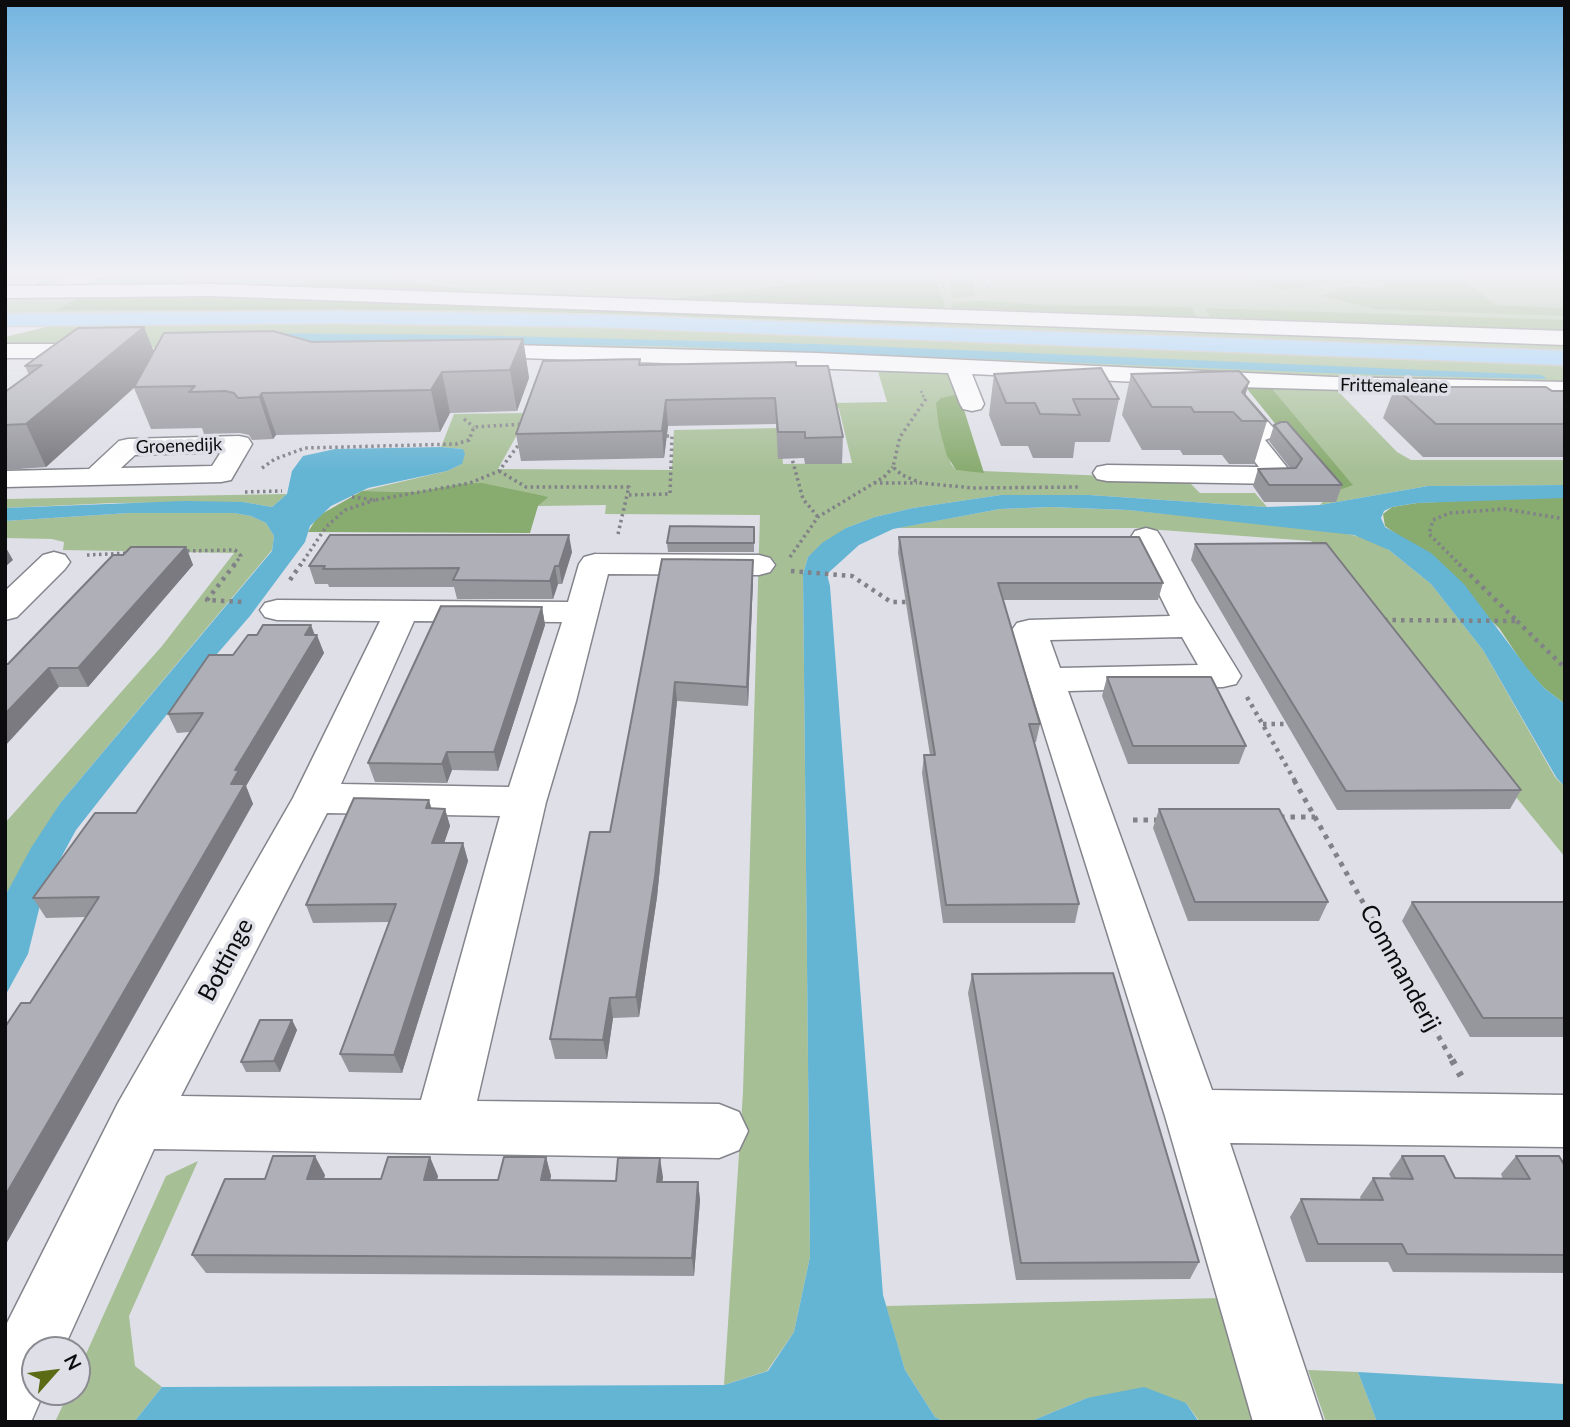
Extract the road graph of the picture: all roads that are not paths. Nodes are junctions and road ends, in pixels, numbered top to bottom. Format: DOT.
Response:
graph roads {
  1 [pos="1085,340"];
  2 [pos="5,351"];
  3 [pos="120,351"];
  4 [pos="452,351"];
  5 [pos="1565,358"];
  6 [pos="957,367"];
  7 [pos="1217,379"];
  8 [pos="1565,389"];
  9 [pos="972,404"];
  10 [pos="96,477"];
  11 [pos="5,479"];
  12 [pos="1096,480"];
  13 [pos="1146,537"];
  14 [pos="54,562"];
  15 [pos="774,562"];
  16 [pos="284,595"];
  17 [pos="5,610"];
  18 [pos="402,611"];
  19 [pos="581,612"];
  20 [pos="1195,625"];
  21 [pos="1044,680"];
  22 [pos="314,798"];
  23 [pos="525,802"];
  24 [pos="1193,1116"];
  25 [pos="1565,1121"];
  26 [pos="138,1122"];
  27 [pos="443,1125"];
  28 [pos="719,1131"];
  29 [pos="5,1400"];
  30 [pos="1287,1422"];
  1 -- 5 [label="main road"];
  2 -- 3 [label="street"];
  4 -- 6 [label="street, Frittemaleane"];
  6 -- 7 [label="street, Frittemaleane"];
  6 -- 9 [label="street"];
  7 -- 8 [label="street, Frittemaleane"];
  7 -- 12 [label="street"];
  10 -- 11 [label="street"];
  13 -- 20 [label="street"];
  14 -- 17 [label="street"];
  15 -- 19 [label="street"];
  16 -- 18 [label="street"];
  18 -- 19 [label="street"];
  18 -- 22 [label="street, Bottinge"];
  19 -- 23 [label="street"];
  20 -- 21 [label="street"];
  20 -- 21 [label="street"];
  21 -- 24 [label="street"];
  22 -- 23 [label="street"];
  22 -- 26 [label="street, Bottinge"];
  23 -- 27 [label="street"];
  24 -- 25 [label="street"];
  24 -- 30 [label="street"];
  26 -- 27 [label="street"];
  26 -- 29 [label="street, Bottinge"];
  27 -- 28 [label="street"];
}
